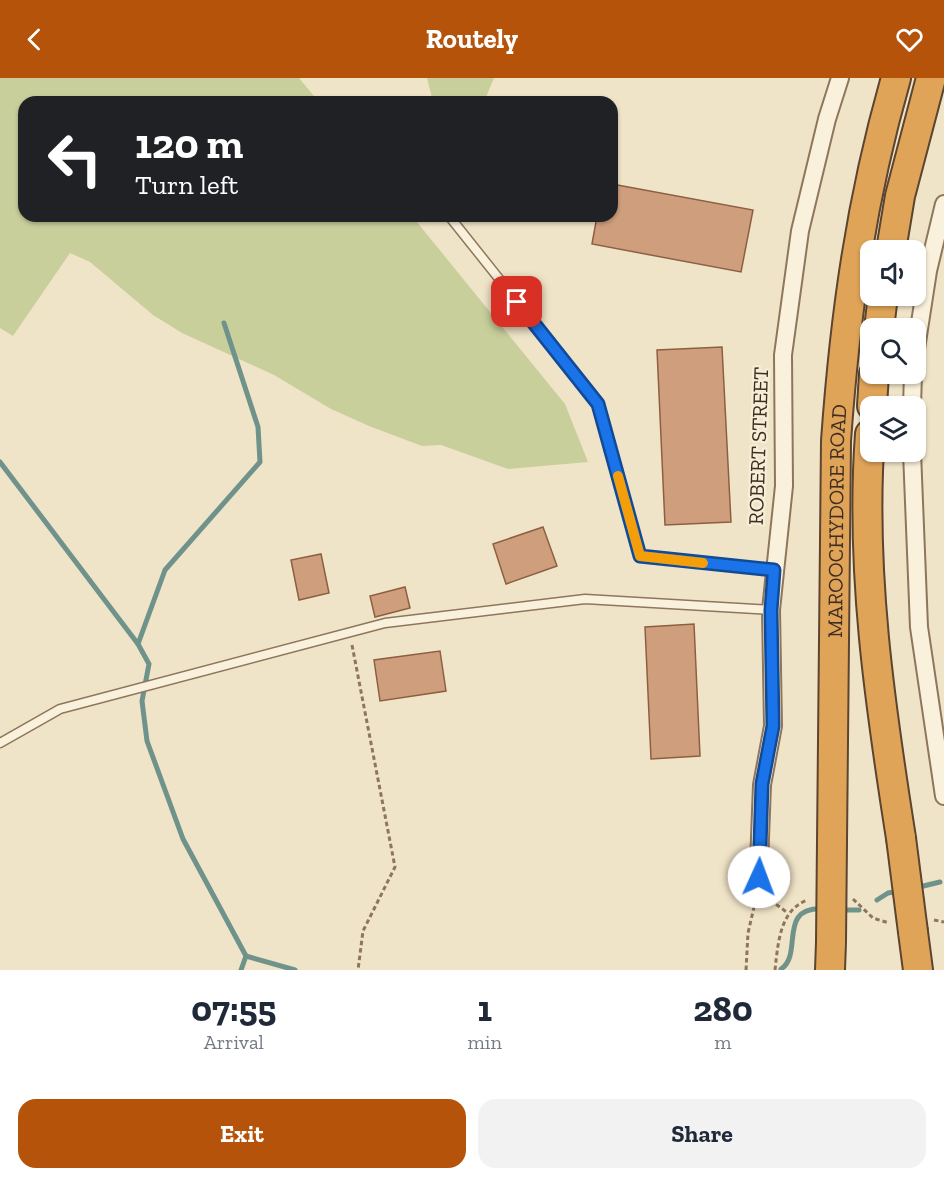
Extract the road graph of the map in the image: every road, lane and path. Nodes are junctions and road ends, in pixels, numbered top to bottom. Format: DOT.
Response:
graph roads {
  1 [pos="840,78"];
  2 [pos="896,78"];
  3 [pos="931,78"];
  4 [pos="944,204"];
  5 [pos="454,222"];
  6 [pos="893,240"];
  7 [pos="921,318"];
  8 [pos="869,462"];
  9 [pos="912,462"];
  10 [pos="774,570"];
  11 [pos="771,610"];
  12 [pos="349,633"];
  13 [pos="0,743"];
  14 [pos="944,796"];
  15 [pos="758,891"];
  16 [pos="846,897"];
  17 [pos="813,898"];
  18 [pos="944,922"];
  19 [pos="911,925"];
  20 [pos="358,970"];
  21 [pos="746,970"];
  22 [pos="775,970"];
  23 [pos="830,970"];
  24 [pos="918,970"];
  1 -- 10 [label="street, ROBERT STREET"];
  2 -- 23 [label="highway, MAROOCHYDORE ROAD, bridge"];
  3 -- 6 [label="highway"];
  4 -- 7 [label="street"];
  5 -- 10 [label="lane"];
  8 -- 19 [label="highway, MAROOCHYDORE ROAD, bridge"];
  9 -- 14 [label="street"];
  10 -- 11 [label="street, ROBERT STREET"];
  11 -- 12 [label="lane"];
  11 -- 15 [label="street, ROBERT STREET"];
  12 -- 13 [label="lane"];
  12 -- 20 [label="path"];
  15 -- 21 [label="path"];
  16 -- 19 [label="path"];
  17 -- 22 [label="path"];
  18 -- 19 [label="path"];
  19 -- 24 [label="highway, MAROOCHYDORE ROAD"];
}
